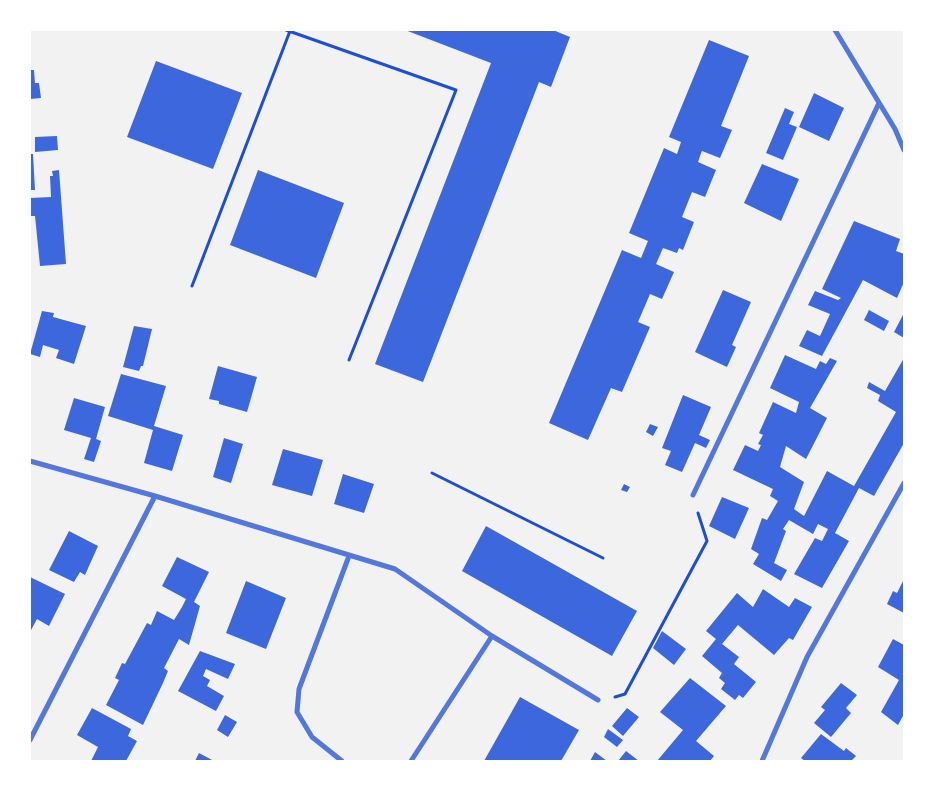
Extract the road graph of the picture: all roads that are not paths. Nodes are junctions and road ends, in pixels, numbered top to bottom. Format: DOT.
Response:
graph roads {
  1 [pos="835,30"];
  2 [pos="879,102"];
  3 [pos="904,150"];
  4 [pos="30,461"];
  5 [pos="904,484"];
  6 [pos="155,496"];
  7 [pos="693,496"];
  8 [pos="349,556"];
  9 [pos="492,636"];
  10 [pos="598,700"];
  11 [pos="30,740"];
  12 [pos="342,761"];
  13 [pos="411,761"];
  14 [pos="762,761"];
  1 -- 2 [label="street"];
  2 -- 3 [label="street"];
  2 -- 7 [label="street"];
  4 -- 6 [label="street"];
  5 -- 14 [label="street"];
  6 -- 8 [label="street"];
  6 -- 11 [label="street"];
  8 -- 9 [label="street"];
  8 -- 12 [label="street"];
  9 -- 10 [label="street"];
  9 -- 13 [label="street"];
}
